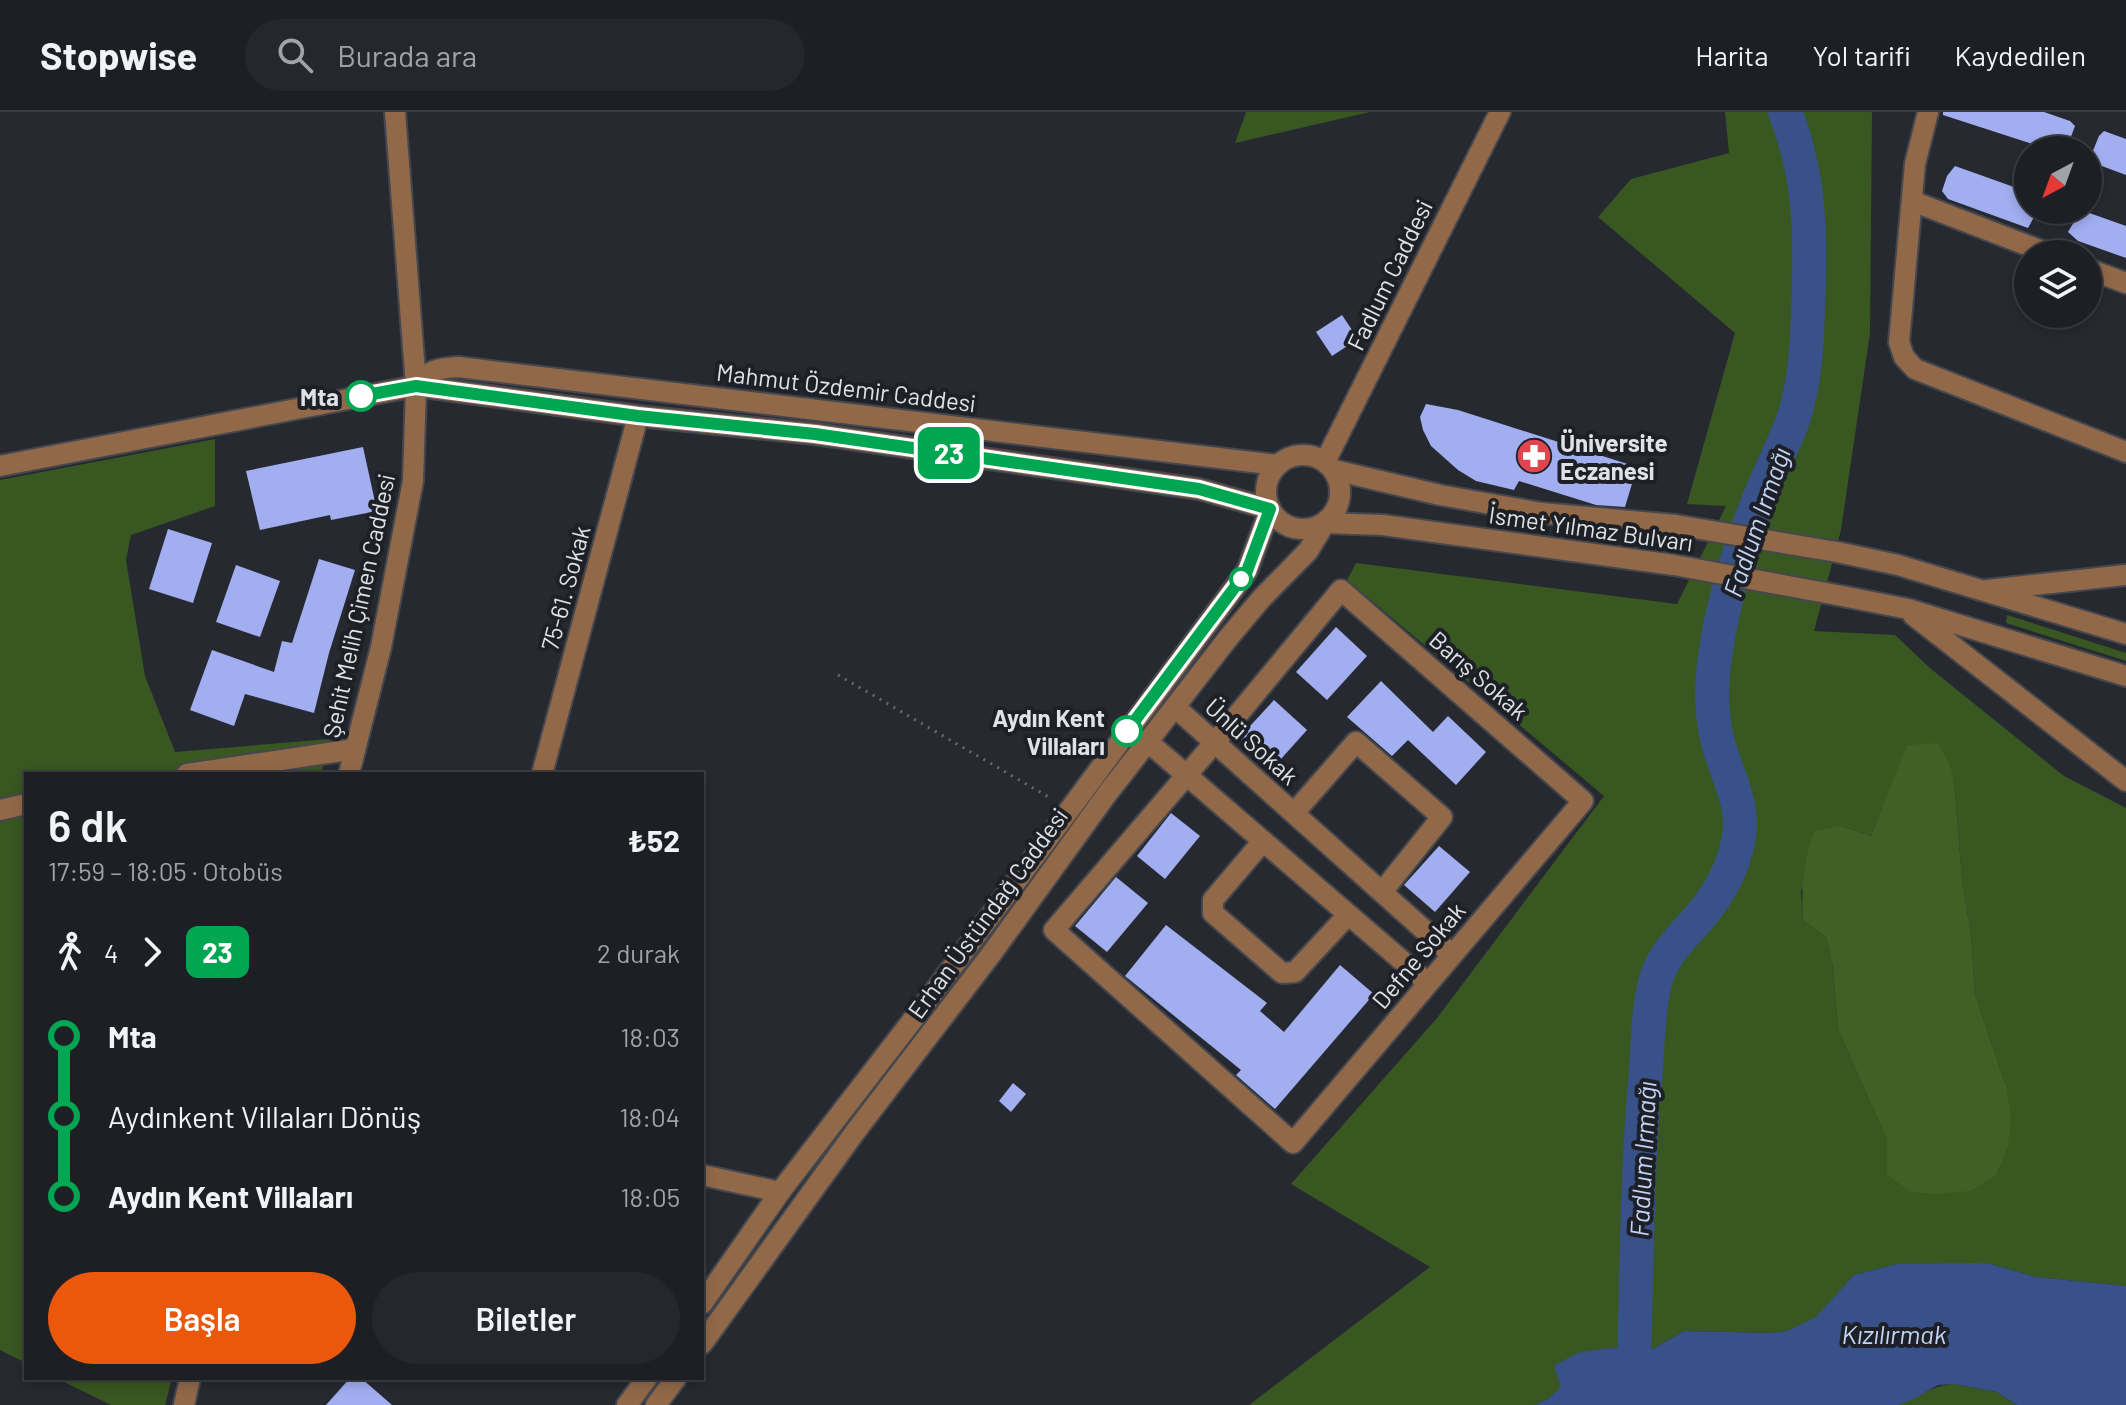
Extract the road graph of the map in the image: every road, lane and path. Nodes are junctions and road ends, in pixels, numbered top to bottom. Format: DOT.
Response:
graph roads {
  1 [pos="395,112"];
  2 [pos="1500,112"];
  3 [pos="1928,112"];
  4 [pos="1912,201"];
  5 [pos="2014,240"];
  6 [pos="2102,274"];
  7 [pos="2126,283"];
  8 [pos="416,386"];
  9 [pos="638,416"];
  10 [pos="2126,452"];
  11 [pos="1277,465"];
  12 [pos="0,466"];
  13 [pos="1330,466"];
  14 [pos="1270,509"];
  15 [pos="1325,523"];
  16 [pos="2126,575"];
  17 [pos="1979,591"];
  18 [pos="1908,609"];
  19 [pos="2126,634"];
  20 [pos="838,675"];
  21 [pos="2126,676"];
  22 [pos="1175,707"];
  23 [pos="1148,742"];
  24 [pos="1215,742"];
  25 [pos="355,749"];
  26 [pos="200,772"];
  27 [pos="349,772"];
  28 [pos="543,772"];
  29 [pos="1185,775"];
  30 [pos="2126,781"];
  31 [pos="1583,801"];
  32 [pos="24,804"];
  33 [pos="1069,809"];
  34 [pos="0,810"];
  35 [pos="1294,813"];
  36 [pos="1263,841"];
  37 [pos="1382,892"];
  38 [pos="1348,915"];
  39 [pos="1451,954"];
  40 [pos="1428,983"];
  41 [pos="704,1175"];
  42 [pos="780,1192"];
  43 [pos="704,1301"];
  44 [pos="704,1341"];
  45 [pos="190,1380"];
  46 [pos="646,1380"];
  47 [pos="675,1380"];
  48 [pos="184,1405"];
  49 [pos="627,1405"];
  50 [pos="656,1405"];
  1 -- 8 [label="street, Şehit Melih Çimen Caddesi"];
  2 -- 13 [label="street, Fadlum Caddesi"];
  3 -- 4 [label="street"];
  4 -- 5 [label="street"];
  4 -- 10 [label="street"];
  6 -- 7 [label="street"];
  8 -- 9 [label="street, Mahmut Özdemir Caddesi"];
  8 -- 11 [label="street, Mahmut Özdemir Caddesi"];
  8 -- 12 [label="street, Mahmut Özdemir Caddesi"];
  8 -- 25 [label="street, Şehit Melih Çimen Caddesi"];
  9 -- 14 [label="street, Mahmut Özdemir Caddesi"];
  9 -- 28 [label="street, 75-61. Sokak"];
  11 -- 13 [label="street"];
  11 -- 14 [label="street"];
  13 -- 15 [label="street"];
  13 -- 17 [label="street, İsmet Yılmaz Bulvarı"];
  14 -- 15 [label="street"];
  14 -- 33 [label="street, Erhan Üstündağ Caddesi"];
  15 -- 18 [label="street, İsmet Yılmaz Bulvarı"];
  15 -- 22 [label="street, Erhan Üstündağ Caddesi"];
  16 -- 17 [label="street"];
  17 -- 19 [label="street, İsmet Yılmaz Bulvarı"];
  18 -- 21 [label="street, İsmet Yılmaz Bulvarı"];
  18 -- 30 [label="street"];
  20 -- 33 [label="path"];
  22 -- 23 [label="street, Erhan Üstündağ Caddesi"];
  22 -- 24 [label="street, Ünlü Sokak"];
  23 -- 29 [label="street"];
  23 -- 44 [label="street, Erhan Üstündağ Caddesi"];
  24 -- 29 [label="street"];
  24 -- 31 [label="street, Barış Sokak"];
  24 -- 35 [label="street, Ünlü Sokak"];
  25 -- 26 [label="street"];
  25 -- 27 [label="street, Şehit Melih Çimen Caddesi"];
  29 -- 36 [label="street"];
  29 -- 40 [label="street, Defne Sokak"];
  31 -- 39 [label="street, Defne Sokak"];
  32 -- 34 [label="street"];
  33 -- 42 [label="street, Erhan Üstündağ Caddesi"];
  35 -- 37 [label="street, Ünlü Sokak"];
  35 -- 37 [label="street, Ünlü Sokak"];
  36 -- 38 [label="street"];
  36 -- 38 [label="street"];
  37 -- 39 [label="street, Ünlü Sokak"];
  38 -- 40 [label="street"];
  39 -- 40 [label="street, Defne Sokak"];
  41 -- 42 [label="street"];
  42 -- 43 [label="street, Erhan Üstündağ Caddesi"];
  45 -- 48 [label="street"];
  46 -- 49 [label="street"];
  47 -- 50 [label="street"];
}
